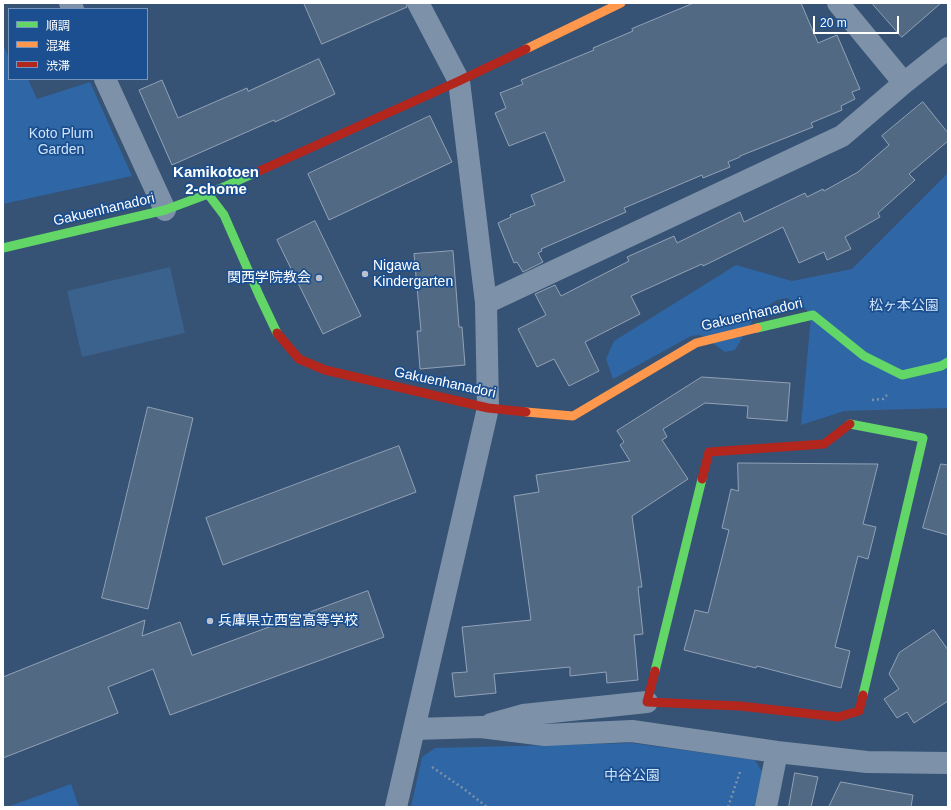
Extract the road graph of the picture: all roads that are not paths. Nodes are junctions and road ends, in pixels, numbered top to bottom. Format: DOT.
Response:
graph roads {
  1 [pos="418,3"];
  2 [pos="621,3"];
  3 [pos="838,3"];
  4 [pos="948,48"];
  5 [pos="105,80"];
  6 [pos="459,81"];
  7 [pos="904,83"];
  8 [pos="208,194"];
  9 [pos="165,210"];
  10 [pos="3,248"];
  11 [pos="486,303"];
  12 [pos="948,362"];
  13 [pos="488,408"];
  14 [pos="647,702"];
  15 [pos="481,727"];
  16 [pos="414,729"];
  17 [pos="778,752"];
  18 [pos="948,763"];
  19 [pos="396,807"];
  20 [pos="766,807"];
  1 -- 6 [label="street"];
  2 -- 6 [label="street"];
  3 -- 7 [label="street"];
  4 -- 7 [label="street"];
  5 -- 9 [label="street"];
  6 -- 8 [label="street"];
  6 -- 11 [label="street"];
  7 -- 11 [label="street"];
  8 -- 9 [label="street, Gakuenhanadori"];
  8 -- 13 [label="street, Gakuenhanadori"];
  9 -- 10 [label="street, Gakuenhanadori"];
  11 -- 13 [label="street"];
  12 -- 13 [label="street, Gakuenhanadori"];
  13 -- 16 [label="street"];
  14 -- 14 [label="street"];
  14 -- 15 [label="street"];
  15 -- 16 [label="street"];
  15 -- 17 [label="street"];
  16 -- 19 [label="street"];
  17 -- 18 [label="street"];
  17 -- 20 [label="street"];
}
